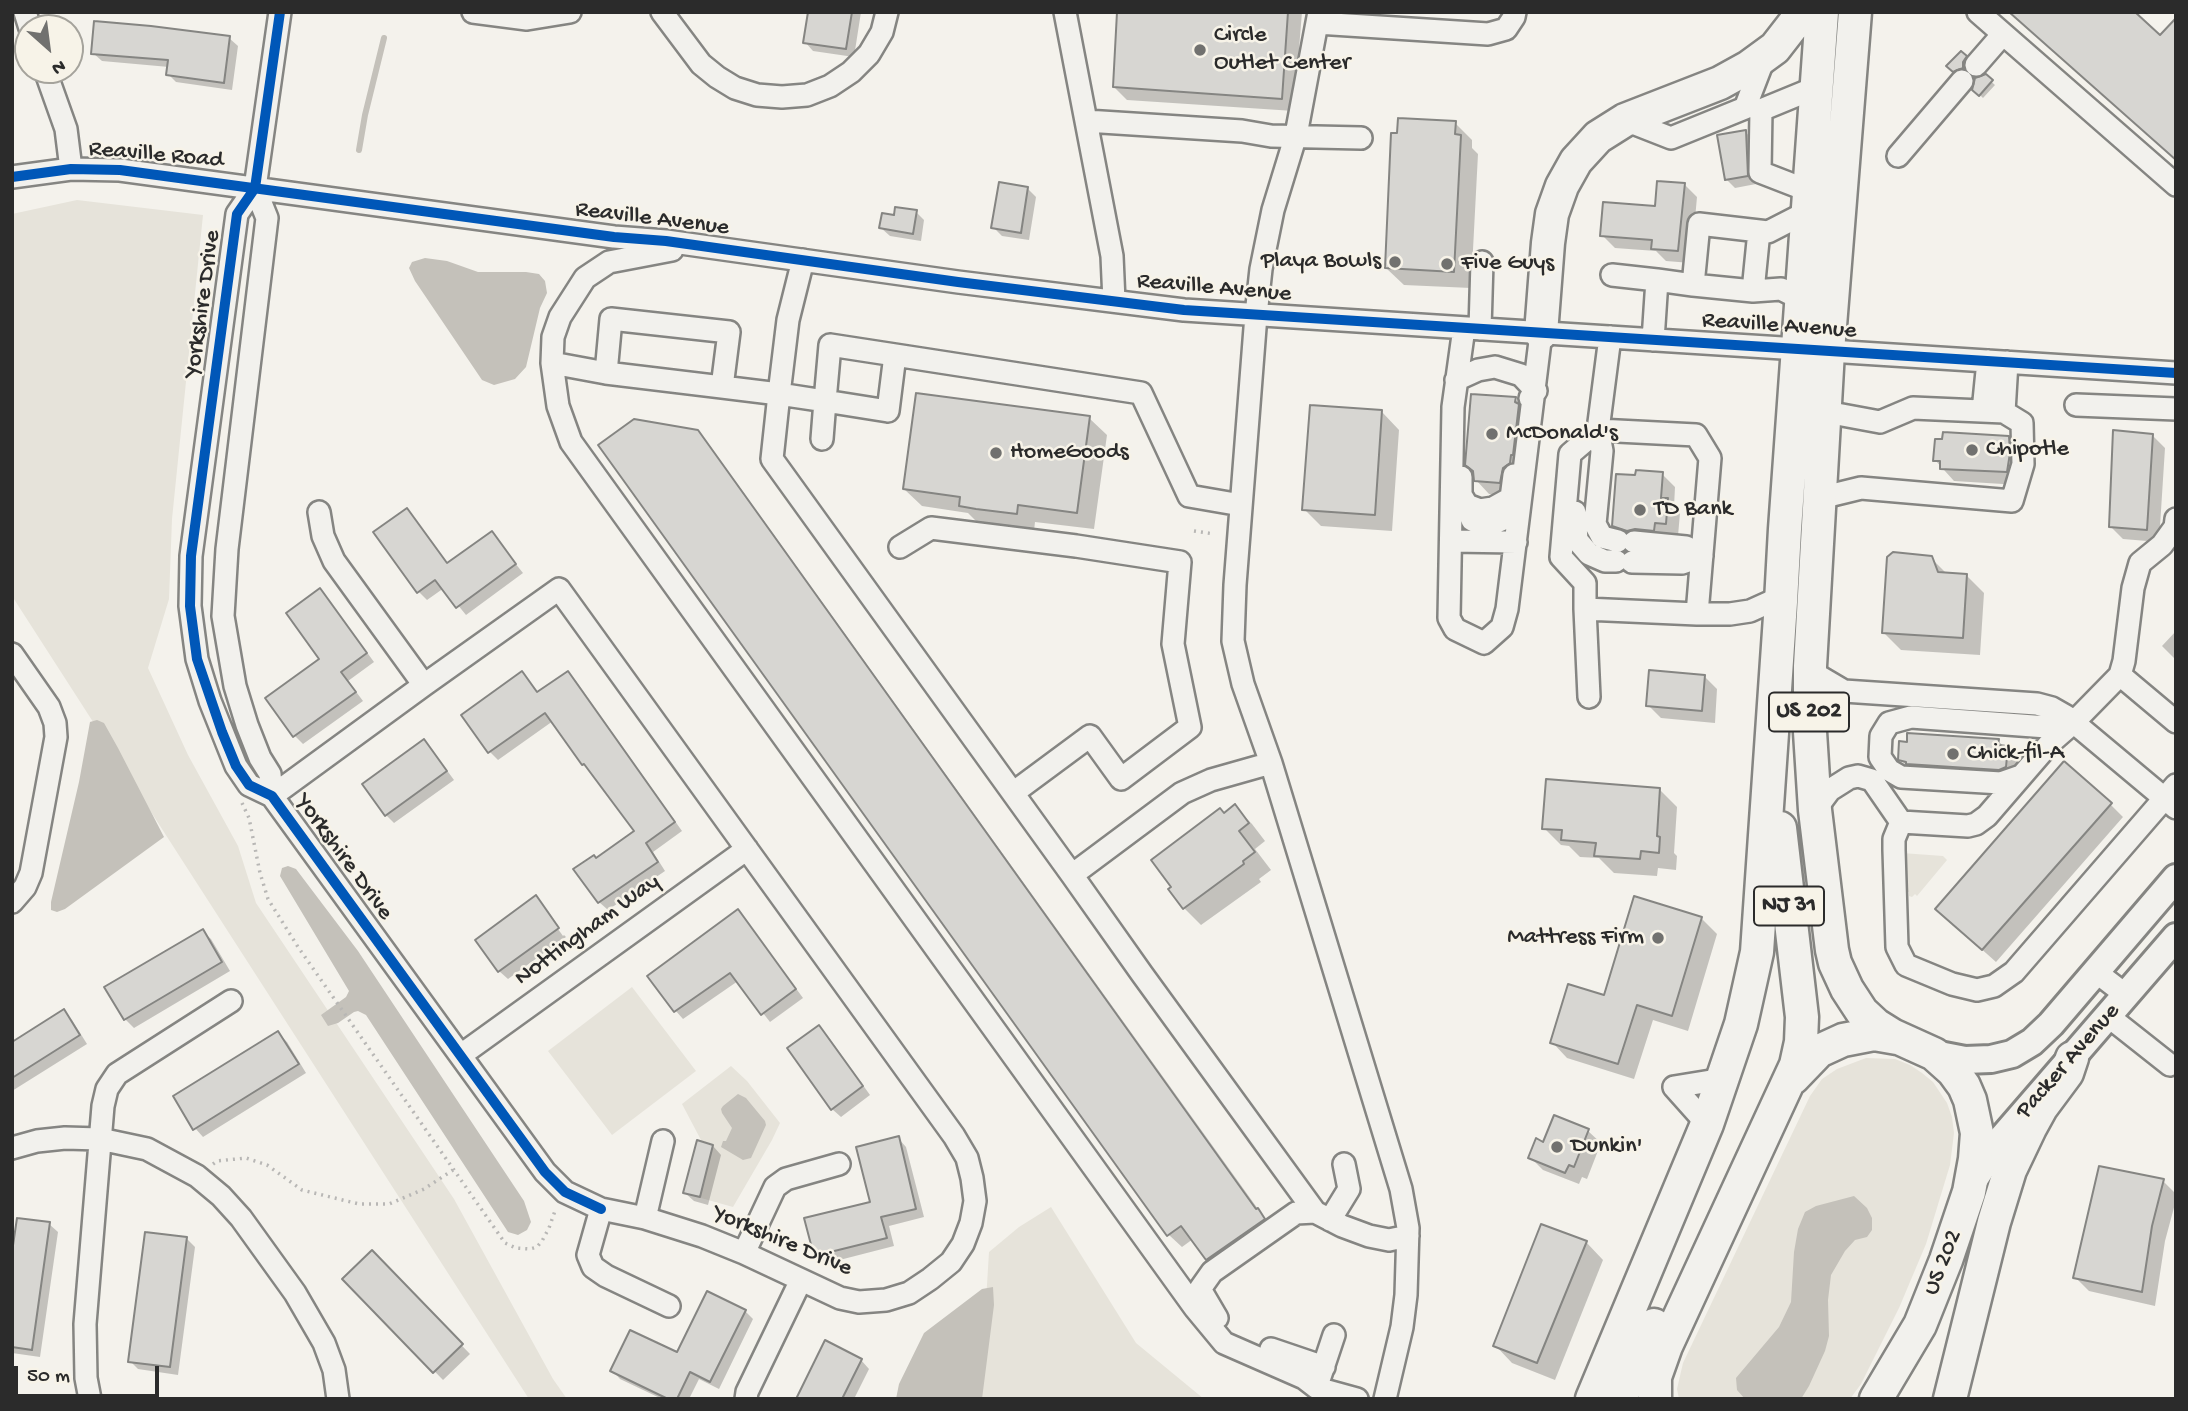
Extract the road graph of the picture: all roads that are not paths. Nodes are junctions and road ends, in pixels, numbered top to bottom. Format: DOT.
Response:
graph roads {
  1 [pos="280,12"];
  2 [pos="473,12"];
  3 [pos="570,12"];
  4 [pos="662,12"];
  5 [pos="887,12"];
  6 [pos="1065,12"];
  7 [pos="1515,12"];
  8 [pos="1803,12"];
  9 [pos="1822,12"];
  10 [pos="1978,12"];
  11 [pos="1856,13"];
  12 [pos="1318,18"];
  13 [pos="2003,34"];
  14 [pos="1765,56"];
  15 [pos="50,84"];
  16 [pos="1817,87"];
  17 [pos="1753,109"];
  18 [pos="1625,120"];
  19 [pos="1086,121"];
  20 [pos="1296,135"];
  21 [pos="1361,138"];
  22 [pos="1899,156"];
  23 [pos="71,169"];
  24 [pos="12,177"];
  25 [pos="2176,185"];
  26 [pos="255,188"];
  27 [pos="1808,202"];
  28 [pos="1759,231"];
  29 [pos="698,246"];
  30 [pos="803,260"];
  31 [pos="1482,262"];
  32 [pos="1612,275"];
  33 [pos="1657,280"];
  34 [pos="1693,285"];
  35 [pos="1753,290"];
  36 [pos="1801,299"];
  37 [pos="1114,301"];
  38 [pos="1256,314"];
  39 [pos="1472,328"];
  40 [pos="1541,333"];
  41 [pos="1610,337"];
  42 [pos="1653,340"];
  43 [pos="1813,350"];
  44 [pos="895,355"];
  45 [pos="1998,362"];
  46 [pos="552,363"];
  47 [pos="606,373"];
  48 [pos="2176,373"];
  49 [pos="1456,385"];
  50 [pos="722,387"];
  51 [pos="1535,391"];
  52 [pos="779,394"];
  53 [pos="825,401"];
  54 [pos="2076,405"];
  55 [pos="2176,409"];
  56 [pos="1994,411"];
  57 [pos="1826,412"];
  58 [pos="1591,436"];
  59 [pos="822,439"];
  60 [pos="1820,498"];
  61 [pos="1241,505"];
  62 [pos="319,512"];
  63 [pos="2176,519"];
  64 [pos="1451,541"];
  65 [pos="1516,542"];
  66 [pos="900,547"];
  67 [pos="1702,556"];
  68 [pos="1782,597"];
  69 [pos="1585,609"];
  70 [pos="1697,614"];
  71 [pos="12,654"];
  72 [pos="1810,671"];
  73 [pos="2120,675"];
  74 [pos="424,684"];
  75 [pos="1589,697"];
  76 [pos="1773,718"];
  77 [pos="2074,722"];
  78 [pos="2176,722"];
  79 [pos="2041,726"];
  80 [pos="2043,750"];
  81 [pos="1271,763"];
  82 [pos="2021,776"];
  83 [pos="1013,793"];
  84 [pos="272,796"];
  85 [pos="2172,797"];
  86 [pos="1815,810"];
  87 [pos="1901,822"];
  88 [pos="747,849"];
  89 [pos="1072,875"];
  90 [pos="2176,878"];
  91 [pos="12,902"];
  92 [pos="2176,937"];
  93 [pos="2096,972"];
  94 [pos="2126,995"];
  95 [pos="231,1001"];
  96 [pos="2108,1016"];
  97 [pos="1905,1041"];
  98 [pos="1934,1054"];
  99 [pos="461,1055"];
  100 [pos="2072,1058"];
  101 [pos="2170,1065"];
  102 [pos="1723,1079"];
  103 [pos="1785,1091"];
  104 [pos="1707,1124"];
  105 [pos="100,1139"];
  106 [pos="663,1141"];
  107 [pos="12,1148"];
  108 [pos="839,1164"];
  109 [pos="1344,1164"];
  110 [pos="1969,1192"];
  111 [pos="601,1209"];
  112 [pos="1323,1216"];
  113 [pos="645,1218"];
  114 [pos="1408,1236"];
  115 [pos="1715,1239"];
  116 [pos="744,1252"];
  117 [pos="801,1280"];
  118 [pos="669,1306"];
  119 [pos="1334,1335"];
  120 [pos="1324,1367"];
  121 [pos="1317,1388"];
  122 [pos="1880,1396"];
  123 [pos="1953,1398"];
  124 [pos="90,1399"];
  125 [pos="338,1399"];
  126 [pos="746,1399"];
  127 [pos="1357,1399"];
  128 [pos="1385,1399"];
  129 [pos="1592,1399"];
  130 [pos="1620,1399"];
  131 [pos="1655,1399"];
  1 -- 26 [label="street"];
  2 -- 3 [label="street"];
  4 -- 5 [label="street"];
  6 -- 19 [label="street"];
  7 -- 12 [label="street"];
  8 -- 14 [label="highway"];
  9 -- 16 [label="highway, US 202"];
  10 -- 13 [label="street"];
  11 -- 43 [label="highway, US 202"];
  12 -- 20 [label="street"];
  13 -- 22 [label="street"];
  13 -- 25 [label="street"];
  14 -- 17 [label="street"];
  14 -- 18 [label="highway"];
  15 -- 23 [label="street"];
  16 -- 17 [label="street"];
  16 -- 27 [label="highway, US 202"];
  17 -- 18 [label="street"];
  17 -- 27 [label="street"];
  18 -- 40 [label="highway"];
  19 -- 20 [label="street"];
  19 -- 37 [label="street"];
  20 -- 21 [label="street"];
  20 -- 38 [label="street"];
  23 -- 24 [label="street, Reaville Road"];
  23 -- 26 [label="street, Reaville Road"];
  26 -- 29 [label="street, Reaville Avenue"];
  26 -- 84 [label="street, Yorkshire Drive"];
  26 -- 84 [label="street, Yorkshire Drive"];
  27 -- 28 [label="street"];
  27 -- 36 [label="highway, US 202"];
  28 -- 34 [label="street"];
  28 -- 35 [label="street"];
  29 -- 30 [label="street, Reaville Avenue"];
  29 -- 46 [label="street"];
  30 -- 37 [label="street, Reaville Avenue"];
  30 -- 52 [label="street"];
  31 -- 39 [label="street"];
  32 -- 33 [label="street"];
  33 -- 34 [label="street"];
  33 -- 42 [label="street"];
  34 -- 35 [label="street"];
  35 -- 36 [label="street"];
  36 -- 43 [label="highway, US 202"];
  37 -- 38 [label="street, Reaville Avenue"];
  38 -- 39 [label="street, Reaville Avenue"];
  38 -- 61 [label="street"];
  39 -- 40 [label="street, Reaville Avenue"];
  39 -- 49 [label="street"];
  40 -- 41 [label="street, Reaville Avenue"];
  40 -- 51 [label="street"];
  41 -- 42 [label="street, Reaville Avenue"];
  41 -- 58 [label="street"];
  42 -- 43 [label="street, Reaville Avenue"];
  43 -- 45 [label="street, Reaville Avenue"];
  43 -- 57 [label="highway, US 202 / US 202"];
  43 -- 68 [label="highway, US 202 / US 202"];
  44 -- 53 [label="street"];
  44 -- 53 [label="street"];
  44 -- 61 [label="street"];
  45 -- 48 [label="street, Reaville Avenue"];
  45 -- 56 [label="street"];
  46 -- 47 [label="street"];
  46 -- 121 [label="street"];
  47 -- 50 [label="street"];
  47 -- 50 [label="street"];
  49 -- 51 [label="street"];
  49 -- 51 [label="street"];
  49 -- 64 [label="street"];
  50 -- 52 [label="street"];
  51 -- 65 [label="street"];
  52 -- 53 [label="street"];
  52 -- 83 [label="street"];
  53 -- 59 [label="street"];
  54 -- 55 [label="street"];
  56 -- 57 [label="street"];
  56 -- 60 [label="street"];
  57 -- 60 [label="highway, US 202 / US 202"];
  58 -- 67 [label="street"];
  58 -- 67 [label="street"];
  58 -- 69 [label="street"];
  60 -- 72 [label="highway, US 202 / US 202"];
  61 -- 81 [label="street"];
  62 -- 74 [label="street"];
  63 -- 73 [label="street"];
  64 -- 65 [label="street"];
  64 -- 65 [label="street"];
  66 -- 83 [label="street"];
  67 -- 70 [label="street"];
  68 -- 70 [label="street"];
  68 -- 76 [label="highway, US 202 / US 202"];
  69 -- 70 [label="street"];
  69 -- 75 [label="street"];
  71 -- 91 [label="street"];
  72 -- 77 [label="street"];
  72 -- 86 [label="highway, US 202 / US 202"];
  73 -- 77 [label="street"];
  73 -- 78 [label="street"];
  74 -- 84 [label="street"];
  74 -- 88 [label="street, Yorkshire Drive"];
  76 -- 102 [label="highway, US 202 / US 202"];
  76 -- 103 [label="highway, NJ 31"];
  77 -- 79 [label="street"];
  77 -- 80 [label="street"];
  77 -- 85 [label="street"];
  79 -- 80 [label="street"];
  79 -- 82 [label="street"];
  80 -- 82 [label="street"];
  81 -- 89 [label="street"];
  81 -- 114 [label="street"];
  82 -- 87 [label="street"];
  83 -- 89 [label="street"];
  84 -- 99 [label="street, Yorkshire Drive"];
  85 -- 87 [label="street"];
  86 -- 87 [label="street"];
  86 -- 97 [label="highway, US 202 / US 202"];
  88 -- 99 [label="street, Nottingham Way"];
  88 -- 117 [label="street, Yorkshire Drive"];
  89 -- 112 [label="street"];
  90 -- 93 [label="main road, Packer Avenue"];
  92 -- 94 [label="main road, Packer Avenue"];
  93 -- 94 [label="street"];
  93 -- 98 [label="main road, Packer Avenue"];
  94 -- 96 [label="main road, Packer Avenue"];
  95 -- 105 [label="street"];
  96 -- 100 [label="main road, Packer Avenue"];
  96 -- 101 [label="street"];
  97 -- 98 [label="highway, US 202 / US 202"];
  97 -- 103 [label="highway"];
  98 -- 110 [label="highway, US 202 / US 202"];
  99 -- 111 [label="street, Yorkshire Drive"];
  100 -- 110 [label="main road, Packer Avenue"];
  100 -- 123 [label="highway"];
  102 -- 104 [label="highway, US 202 / US 202"];
  102 -- 104 [label="street"];
  103 -- 115 [label="highway, NJ 31"];
  104 -- 129 [label="highway, US 202 / US 202"];
  105 -- 107 [label="street"];
  105 -- 124 [label="street"];
  105 -- 125 [label="street"];
  106 -- 113 [label="street"];
  108 -- 116 [label="street"];
  109 -- 112 [label="street"];
  110 -- 122 [label="highway, US 202 / US 202"];
  111 -- 113 [label="street, Yorkshire Drive"];
  111 -- 118 [label="street"];
  112 -- 114 [label="street"];
  112 -- 120 [label="street"];
  113 -- 116 [label="street, Yorkshire Drive"];
  114 -- 128 [label="street"];
  115 -- 130 [label="highway"];
  115 -- 131 [label="highway, NJ 31"];
  116 -- 117 [label="street, Yorkshire Drive"];
  117 -- 126 [label="street"];
  119 -- 120 [label="street"];
  120 -- 121 [label="street"];
  121 -- 127 [label="street"];
}
